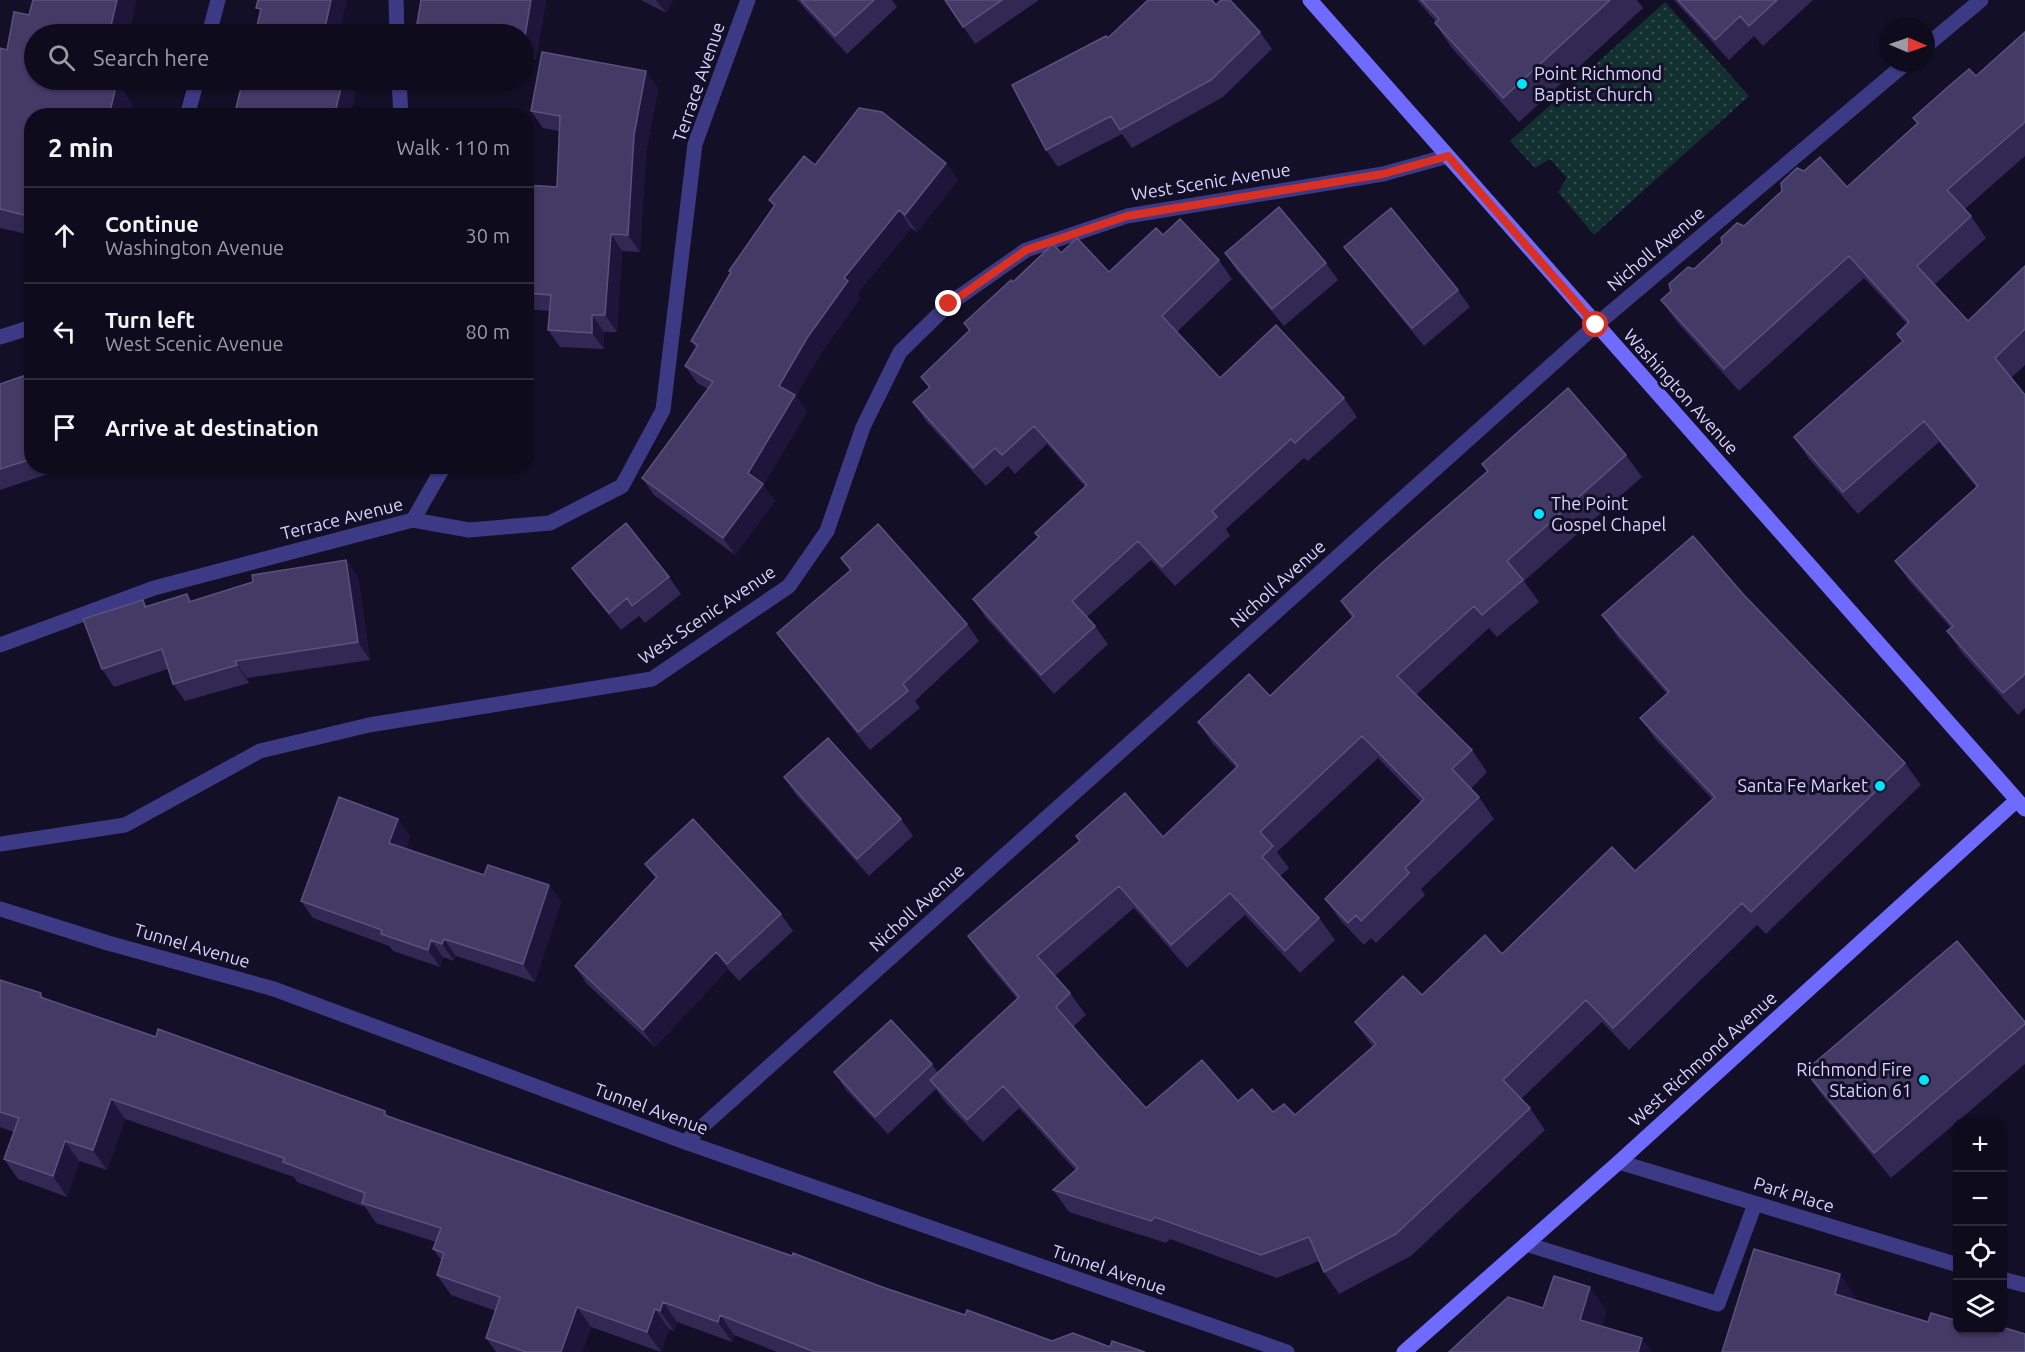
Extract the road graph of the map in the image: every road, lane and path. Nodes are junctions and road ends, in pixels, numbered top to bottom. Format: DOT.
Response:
graph roads {
  1 [pos="218,0"];
  2 [pos="396,0"];
  3 [pos="748,0"];
  4 [pos="1310,0"];
  5 [pos="1981,0"];
  6 [pos="212,24"];
  7 [pos="397,24"];
  8 [pos="1935,38"];
  9 [pos="1895,72"];
  10 [pos="194,90"];
  11 [pos="399,90"];
  12 [pos="189,108"];
  13 [pos="400,108"];
  14 [pos="1448,156"];
  15 [pos="1596,325"];
  16 [pos="24,330"];
  17 [pos="0,338"];
  18 [pos="439,474"];
  19 [pos="413,520"];
  20 [pos="0,645"];
  21 [pos="2022,800"];
  22 [pos="0,844"];
  23 [pos="0,909"];
  24 [pos="685,1142"];
  25 [pos="1619,1162"];
  26 [pos="1755,1204"];
  27 [pos="1526,1244"];
  28 [pos="1953,1263"];
  29 [pos="2006,1280"];
  30 [pos="2025,1285"];
  31 [pos="1287,1352"];
  32 [pos="1404,1352"];
  1 -- 6 [label="street"];
  2 -- 7 [label="street"];
  3 -- 19 [label="street, Terrace Avenue"];
  4 -- 14 [label="street, Washington Avenue"];
  5 -- 8 [label="street"];
  9 -- 15 [label="street, Nicholl Avenue"];
  10 -- 12 [label="street"];
  11 -- 13 [label="street"];
  14 -- 15 [label="street, Washington Avenue"];
  14 -- 22 [label="street, West Scenic Avenue"];
  15 -- 21 [label="street, Washington Avenue"];
  15 -- 24 [label="street, Nicholl Avenue"];
  16 -- 17 [label="street"];
  18 -- 19 [label="street"];
  19 -- 20 [label="street, Terrace Avenue"];
  21 -- 25 [label="street, West Richmond Avenue"];
  23 -- 24 [label="street, Tunnel Avenue"];
  24 -- 31 [label="street, Tunnel Avenue"];
  25 -- 26 [label="street, Park Place"];
  25 -- 27 [label="street, West Richmond Avenue"];
  26 -- 27 [label="street"];
  26 -- 28 [label="street, Park Place"];
  27 -- 32 [label="street, West Richmond Avenue"];
  29 -- 30 [label="street"];
}
